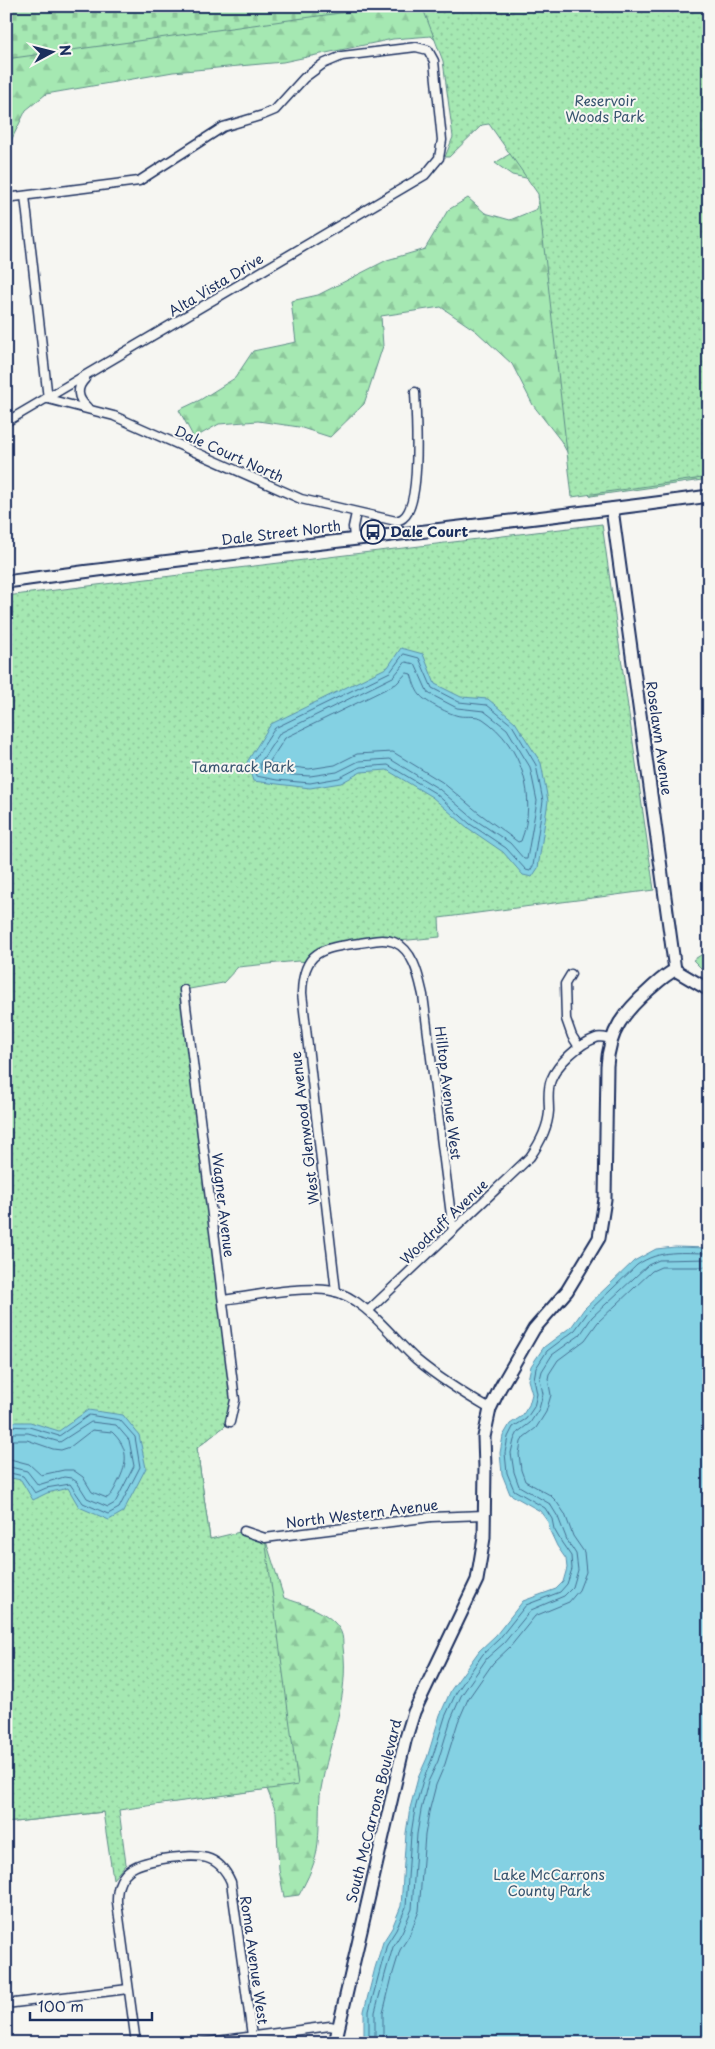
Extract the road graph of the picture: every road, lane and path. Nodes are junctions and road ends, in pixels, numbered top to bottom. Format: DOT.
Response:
graph roads {
  1 [pos="25,196"];
  2 [pos="6,198"];
  3 [pos="88,375"];
  4 [pos="415,392"];
  5 [pos="48,399"];
  6 [pos="88,409"];
  7 [pos="6,422"];
  8 [pos="709,496"];
  9 [pos="612,510"];
  10 [pos="356,513"];
  11 [pos="354,539"];
  12 [pos="6,582"];
  13 [pos="412,960"];
  14 [pos="675,970"];
  15 [pos="571,974"];
  16 [pos="184,990"];
  17 [pos="709,990"];
  18 [pos="611,1039"];
  19 [pos="579,1047"];
  20 [pos="453,1231"];
  21 [pos="336,1292"];
  22 [pos="223,1300"];
  23 [pos="368,1311"];
  24 [pos="490,1409"];
  25 [pos="230,1422"];
  26 [pos="484,1515"];
  27 [pos="244,1531"];
  28 [pos="128,1989"];
  29 [pos="6,2004"];
  30 [pos="338,2028"];
  31 [pos="253,2039"];
  32 [pos="136,2043"];
  33 [pos="202,2043"];
  34 [pos="335,2043"];
  1 -- 2 [label="street"];
  1 -- 3 [label="street, Alta Vista Drive"];
  1 -- 5 [label="street"];
  3 -- 5 [label="street, Alta Vista Drive"];
  3 -- 6 [label="street"];
  4 -- 10 [label="street, Dale Court North"];
  5 -- 6 [label="street, Dale Court North"];
  5 -- 7 [label="street, Alta Vista Drive"];
  6 -- 10 [label="street, Dale Court North"];
  8 -- 9 [label="street, Dale Street North"];
  9 -- 11 [label="street, Dale Street North"];
  9 -- 14 [label="street, Roselawn Avenue"];
  10 -- 11 [label="street"];
  11 -- 12 [label="street, Dale Street North"];
  13 -- 20 [label="street, Hilltop Avenue West"];
  13 -- 21 [label="street, West Glenwood Avenue"];
  14 -- 17 [label="street"];
  14 -- 18 [label="street, South McCarrons Boulevard"];
  15 -- 19 [label="street"];
  16 -- 22 [label="street, Wagner Avenue"];
  18 -- 19 [label="street, Woodruff Avenue"];
  18 -- 24 [label="street, South McCarrons Boulevard"];
  19 -- 20 [label="street, Woodruff Avenue"];
  20 -- 23 [label="street, Woodruff Avenue"];
  21 -- 22 [label="street"];
  21 -- 23 [label="street"];
  22 -- 25 [label="street, Wagner Avenue"];
  23 -- 24 [label="street"];
  24 -- 26 [label="street, South McCarrons Boulevard"];
  26 -- 27 [label="street, North Western Avenue"];
  26 -- 30 [label="street, South McCarrons Boulevard"];
  28 -- 29 [label="street"];
  28 -- 31 [label="street, Roma Avenue West"];
  28 -- 32 [label="street"];
  30 -- 31 [label="street"];
  30 -- 34 [label="street, South McCarrons Boulevard"];
  31 -- 33 [label="street"];
}
